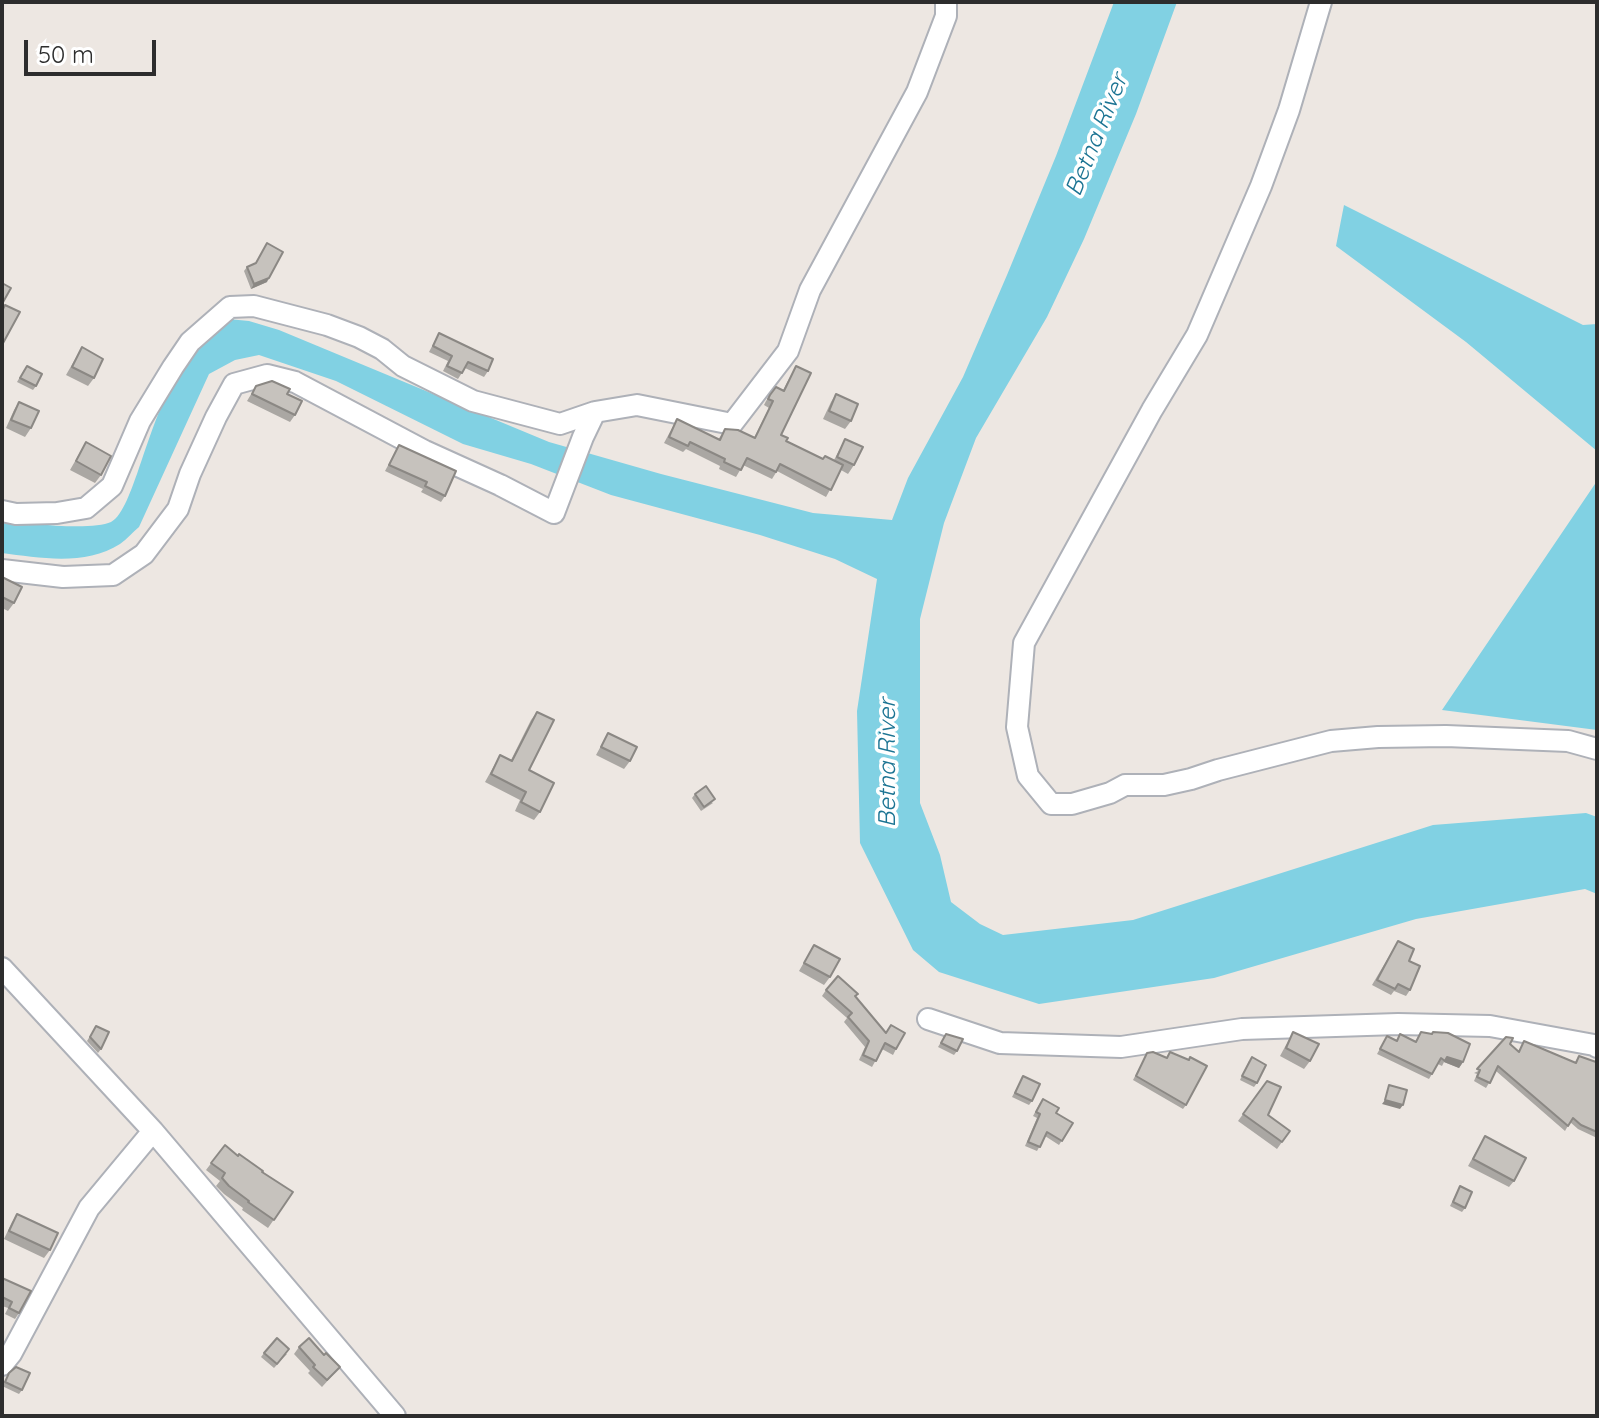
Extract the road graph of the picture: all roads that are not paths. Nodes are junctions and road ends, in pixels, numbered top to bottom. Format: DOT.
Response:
graph roads {
  1 [pos="946,2"];
  2 [pos="1321,2"];
  3 [pos="595,412"];
  4 [pos="2,511"];
  5 [pos="2,570"];
  6 [pos="1597,749"];
  7 [pos="2,968"];
  8 [pos="928,1019"];
  9 [pos="1597,1047"];
  10 [pos="153,1131"];
  11 [pos="2,1365"];
  12 [pos="395,1416"];
  1 -- 3 [label="street"];
  2 -- 6 [label="street"];
  3 -- 4 [label="street"];
  3 -- 5 [label="street"];
  7 -- 10 [label="street"];
  8 -- 9 [label="street"];
  10 -- 11 [label="street"];
  10 -- 12 [label="street"];
}
